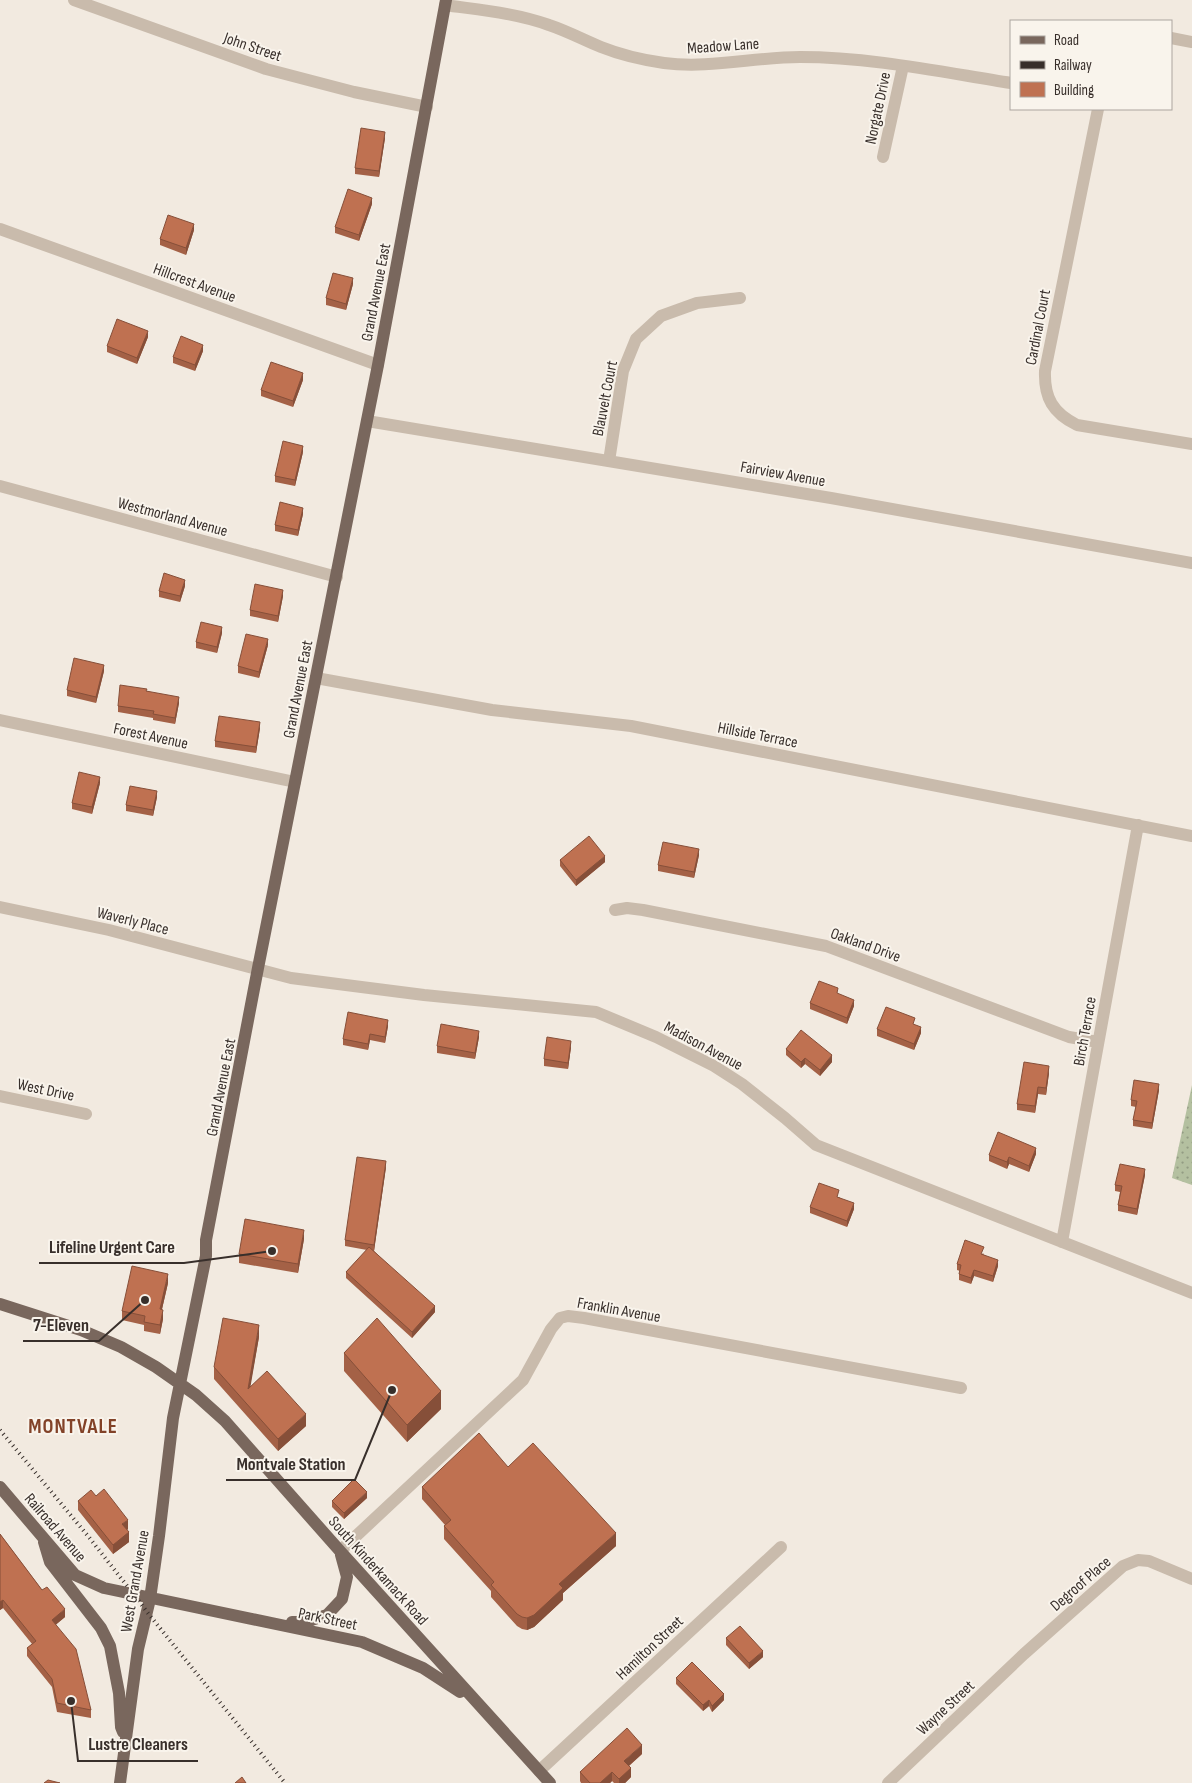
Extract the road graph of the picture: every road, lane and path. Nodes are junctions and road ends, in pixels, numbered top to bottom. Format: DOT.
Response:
graph roads {
  1 [pos="74,0"];
  2 [pos="445,3"];
  3 [pos="1172,38"];
  4 [pos="1192,42"];
  5 [pos="903,66"];
  6 [pos="1010,83"];
  7 [pos="427,107"];
  8 [pos="1098,110"];
  9 [pos="883,157"];
  10 [pos="0,229"];
  11 [pos="740,298"];
  12 [pos="378,365"];
  13 [pos="367,421"];
  14 [pos="1192,444"];
  15 [pos="609,461"];
  16 [pos="0,486"];
  17 [pos="1192,563"];
  18 [pos="336,577"];
  19 [pos="316,678"];
  20 [pos="0,720"];
  21 [pos="295,782"];
  22 [pos="1138,825"];
  23 [pos="1192,836"];
  24 [pos="0,907"];
  25 [pos="615,910"];
  26 [pos="258,968"];
  27 [pos="1098,1042"];
  28 [pos="0,1096"];
  29 [pos="86,1114"];
  30 [pos="1062,1242"];
  31 [pos="1192,1293"];
  32 [pos="2,1304"];
  33 [pos="180,1384"];
  34 [pos="961,1388"];
  35 [pos="0,1487"];
  36 [pos="42,1537"];
  37 [pos="781,1547"];
  38 [pos="340,1551"];
  39 [pos="1192,1579"];
  40 [pos="150,1599"];
  41 [pos="268,1622"];
  42 [pos="1024,1654"];
  43 [pos="484,1710"];
  44 [pos="126,1739"];
  45 [pos="539,1772"];
  46 [pos="120,1783"];
  47 [pos="550,1783"];
  48 [pos="888,1783"];
  1 -- 7 [label="street, John Street"];
  2 -- 5 [label="street, Meadow Lane"];
  2 -- 7 [label="main road, Grand Avenue East"];
  3 -- 4 [label="street"];
  5 -- 6 [label="street, Meadow Lane"];
  5 -- 9 [label="street, Norgate Drive"];
  7 -- 12 [label="main road, Grand Avenue East"];
  8 -- 14 [label="street, Cardinal Court"];
  10 -- 12 [label="street, Hillcrest Avenue"];
  11 -- 15 [label="street, Blauvelt Court"];
  12 -- 13 [label="main road, Grand Avenue East"];
  13 -- 15 [label="street, Fairview Avenue"];
  13 -- 18 [label="main road, Grand Avenue East"];
  15 -- 17 [label="street, Fairview Avenue"];
  16 -- 18 [label="street, Westmorland Avenue"];
  18 -- 19 [label="main road, Grand Avenue East"];
  19 -- 21 [label="main road, Grand Avenue East"];
  19 -- 22 [label="street, Hillside Terrace"];
  20 -- 21 [label="street, Forest Avenue"];
  21 -- 26 [label="main road, Grand Avenue East"];
  22 -- 23 [label="street, Hillside Terrace"];
  22 -- 27 [label="street, Birch Terrace"];
  24 -- 26 [label="street, Waverly Place"];
  25 -- 27 [label="street, Oakland Drive"];
  26 -- 30 [label="street, Madison Avenue"];
  26 -- 33 [label="main road, Grand Avenue East"];
  27 -- 30 [label="street, Birch Terrace"];
  28 -- 29 [label="street, West Drive"];
  30 -- 31 [label="street, Madison Avenue"];
  32 -- 33 [label="main road, South Kinderkamack Road"];
  33 -- 38 [label="main road, South Kinderkamack Road"];
  33 -- 40 [label="main road, West Grand Avenue"];
  34 -- 38 [label="street, Franklin Avenue"];
  35 -- 36 [label="main road, Railroad Avenue"];
  36 -- 40 [label="main road, Railroad Avenue"];
  36 -- 44 [label="main road"];
  37 -- 45 [label="street, Hamilton Street"];
  38 -- 41 [label="main road"];
  38 -- 43 [label="main road, South Kinderkamack Road"];
  39 -- 42 [label="street, Degroof Place"];
  40 -- 41 [label="main road, Park Street"];
  40 -- 44 [label="main road, West Grand Avenue"];
  41 -- 43 [label="main road, Park Street"];
  42 -- 48 [label="street, Wayne Street"];
  43 -- 45 [label="main road, South Kinderkamack Road"];
  44 -- 46 [label="main road, West Grand Avenue"];
  45 -- 47 [label="main road, South Kinderkamack Road"];
}
